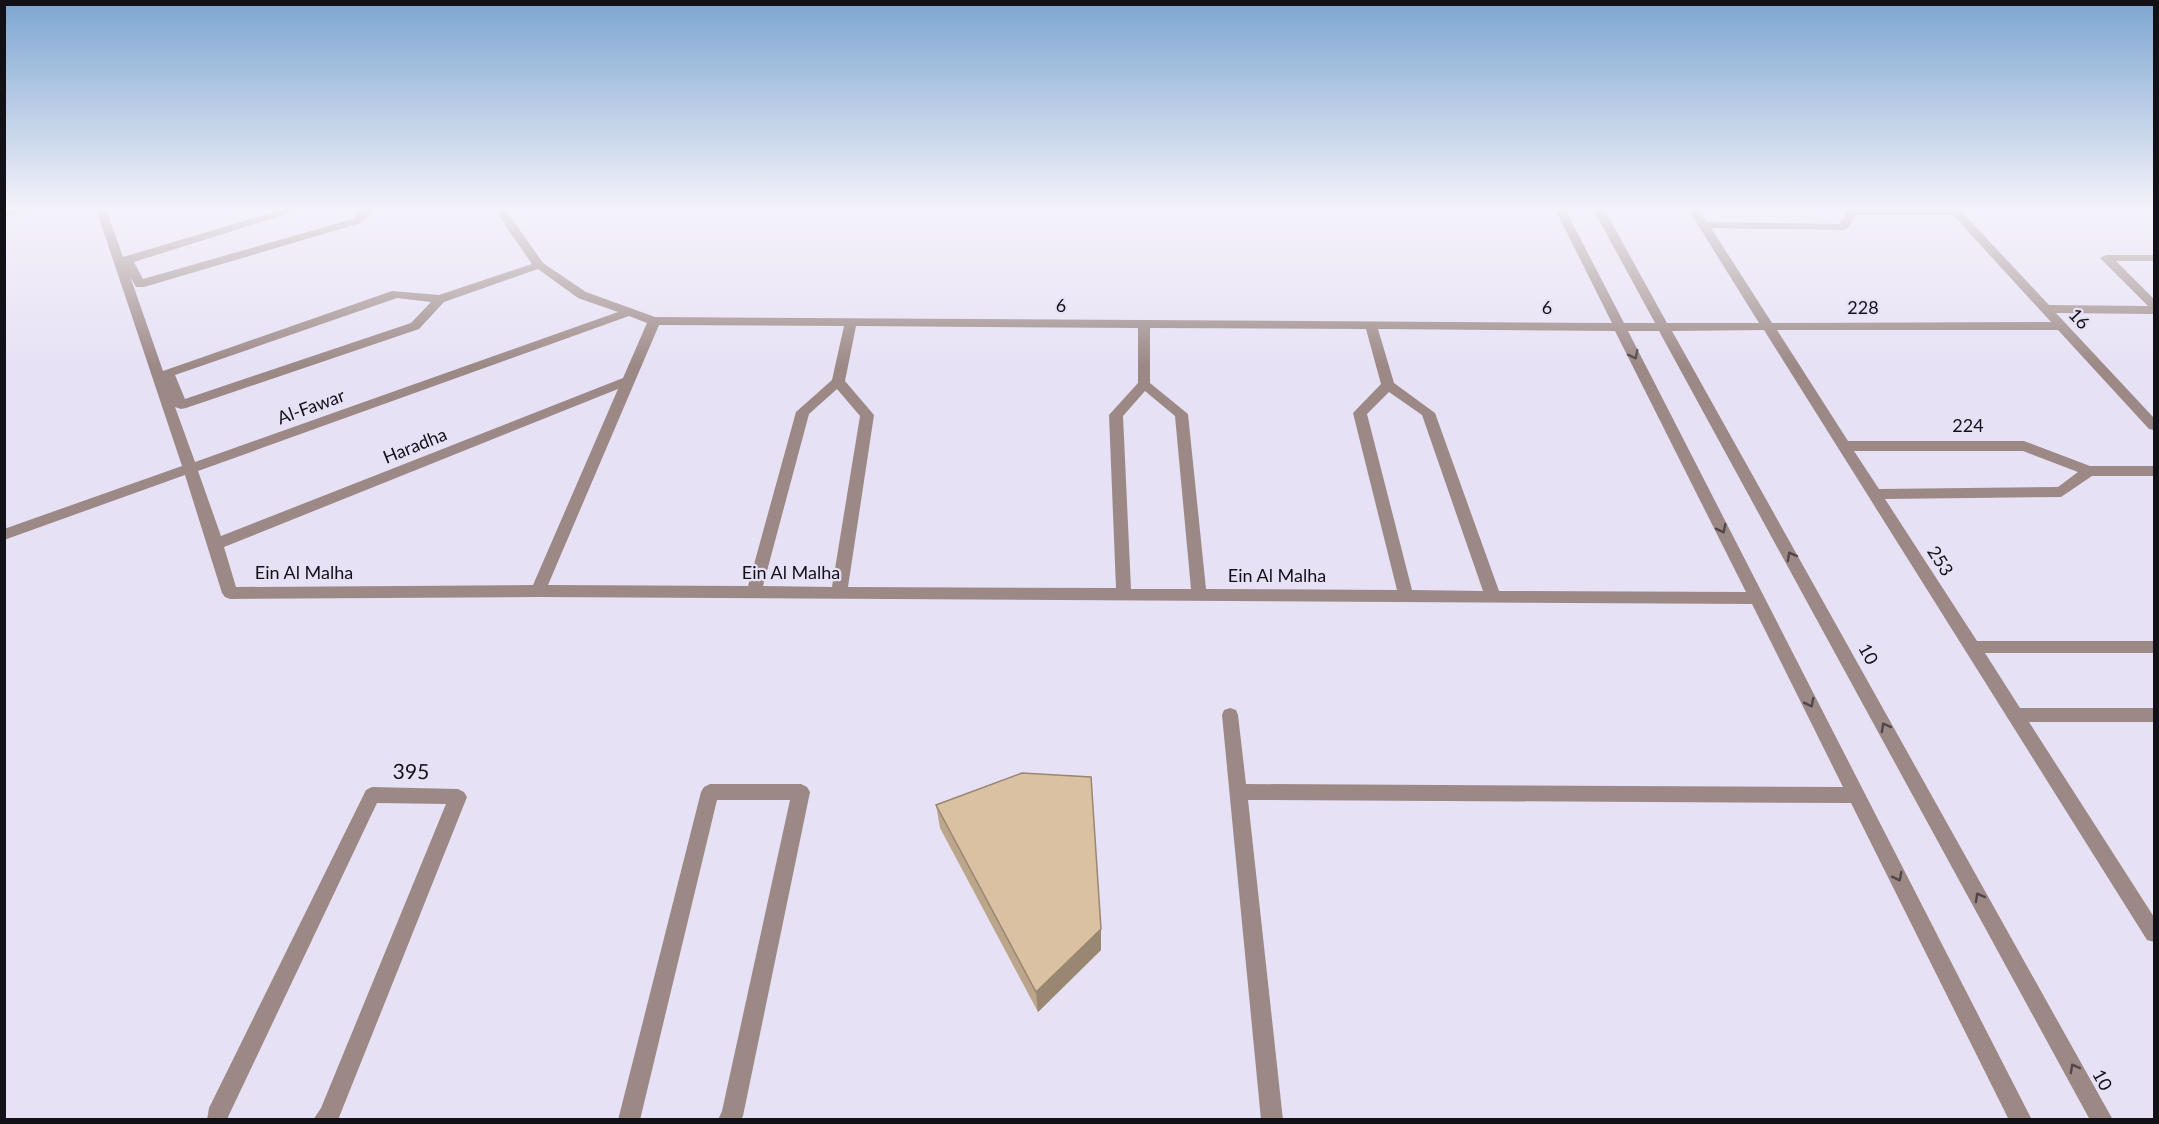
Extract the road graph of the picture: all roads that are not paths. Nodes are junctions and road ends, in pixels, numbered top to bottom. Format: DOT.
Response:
graph roads {
  1 [pos="119,261"];
  2 [pos="129,261"];
  3 [pos="218,261"];
  4 [pos="537,261"];
  5 [pos="1586,261"];
  6 [pos="1628,261"];
  7 [pos="1726,261"];
  8 [pos="2001,261"];
  9 [pos="2110,261"];
  10 [pos="539,265"];
  11 [pos="440,298"];
  12 [pos="2154,305"];
  13 [pos="2045,309"];
  14 [pos="2154,310"];
  15 [pos="629,312"];
  16 [pos="654,321"];
  17 [pos="851,322"];
  18 [pos="1144,324"];
  19 [pos="1371,325"];
  20 [pos="1767,326"];
  21 [pos="2060,326"];
  22 [pos="1619,327"];
  23 [pos="1665,327"];
  24 [pos="626,381"];
  25 [pos="838,382"];
  26 [pos="1144,384"];
  27 [pos="1388,385"];
  28 [pos="2154,426"];
  29 [pos="1844,446"];
  30 [pos="191,469"];
  31 [pos="2089,471"];
  32 [pos="2154,471"];
  33 [pos="1874,494"];
  34 [pos="4,535"];
  35 [pos="216,544"];
  36 [pos="538,591"];
  37 [pos="754,593"];
  38 [pos="839,593"];
  39 [pos="1124,594"];
  40 [pos="1200,595"];
  41 [pos="1406,596"];
  42 [pos="1492,596"];
  43 [pos="1756,598"];
  44 [pos="1972,647"];
  45 [pos="2154,647"];
  46 [pos="1230,715"];
  47 [pos="2015,715"];
  48 [pos="2154,715"];
  49 [pos="1238,792"];
  50 [pos="1857,795"];
  51 [pos="2154,933"];
  52 [pos="218,1119"];
  53 [pos="324,1119"];
  54 [pos="629,1119"];
  55 [pos="729,1119"];
  56 [pos="1272,1119"];
  57 [pos="2021,1119"];
  58 [pos="2102,1119"];
  1 -- 30 [label="street, Ein Al Malha"];
  2 -- 3 [label="street"];
  4 -- 10 [label="street, 6"];
  5 -- 22 [label="street"];
  6 -- 23 [label="street, 10"];
  7 -- 20 [label="street, 253"];
  8 -- 13 [label="street, 16"];
  9 -- 12 [label="street"];
  10 -- 11 [label="street"];
  10 -- 15 [label="street, 6"];
  11 -- 11 [label="street"];
  13 -- 14 [label="street"];
  13 -- 21 [label="street, 16"];
  15 -- 16 [label="street, 6"];
  15 -- 30 [label="street, Al-Fawar"];
  16 -- 17 [label="street, 6"];
  16 -- 24 [label="street"];
  17 -- 18 [label="street, 6"];
  17 -- 25 [label="street"];
  18 -- 19 [label="street, 6"];
  18 -- 26 [label="street"];
  19 -- 22 [label="street, 6"];
  19 -- 27 [label="street"];
  20 -- 21 [label="street, 228"];
  20 -- 23 [label="street, 228"];
  20 -- 29 [label="street, 253"];
  21 -- 28 [label="street, 16"];
  22 -- 23 [label="street, 6"];
  22 -- 43 [label="street, one-way"];
  58 -- 23 [label="street, 10, one-way"];
  24 -- 35 [label="street, Haradha"];
  24 -- 36 [label="street"];
  25 -- 37 [label="street"];
  25 -- 38 [label="street"];
  26 -- 39 [label="street"];
  26 -- 40 [label="street"];
  27 -- 41 [label="street"];
  27 -- 42 [label="street"];
  29 -- 31 [label="street, 224"];
  29 -- 33 [label="street, 253"];
  30 -- 34 [label="street, Al-Fawar"];
  30 -- 35 [label="street, Ein Al Malha"];
  31 -- 32 [label="street, 224"];
  31 -- 33 [label="street"];
  33 -- 44 [label="street, 253"];
  35 -- 36 [label="street, Ein Al Malha"];
  36 -- 37 [label="street, Ein Al Malha"];
  37 -- 38 [label="street, Ein Al Malha"];
  38 -- 39 [label="street, Ein Al Malha"];
  39 -- 40 [label="street, Ein Al Malha"];
  40 -- 41 [label="street, Ein Al Malha"];
  41 -- 42 [label="street, Ein Al Malha"];
  42 -- 43 [label="street, Ein Al Malha"];
  43 -- 50 [label="street, one-way"];
  44 -- 45 [label="street"];
  44 -- 47 [label="street, 253"];
  46 -- 49 [label="street"];
  47 -- 48 [label="street"];
  47 -- 51 [label="street, 253"];
  49 -- 50 [label="street"];
  49 -- 56 [label="street"];
  50 -- 57 [label="street, one-way"];
  52 -- 53 [label="street, 395"];
  54 -- 55 [label="street"];
}
